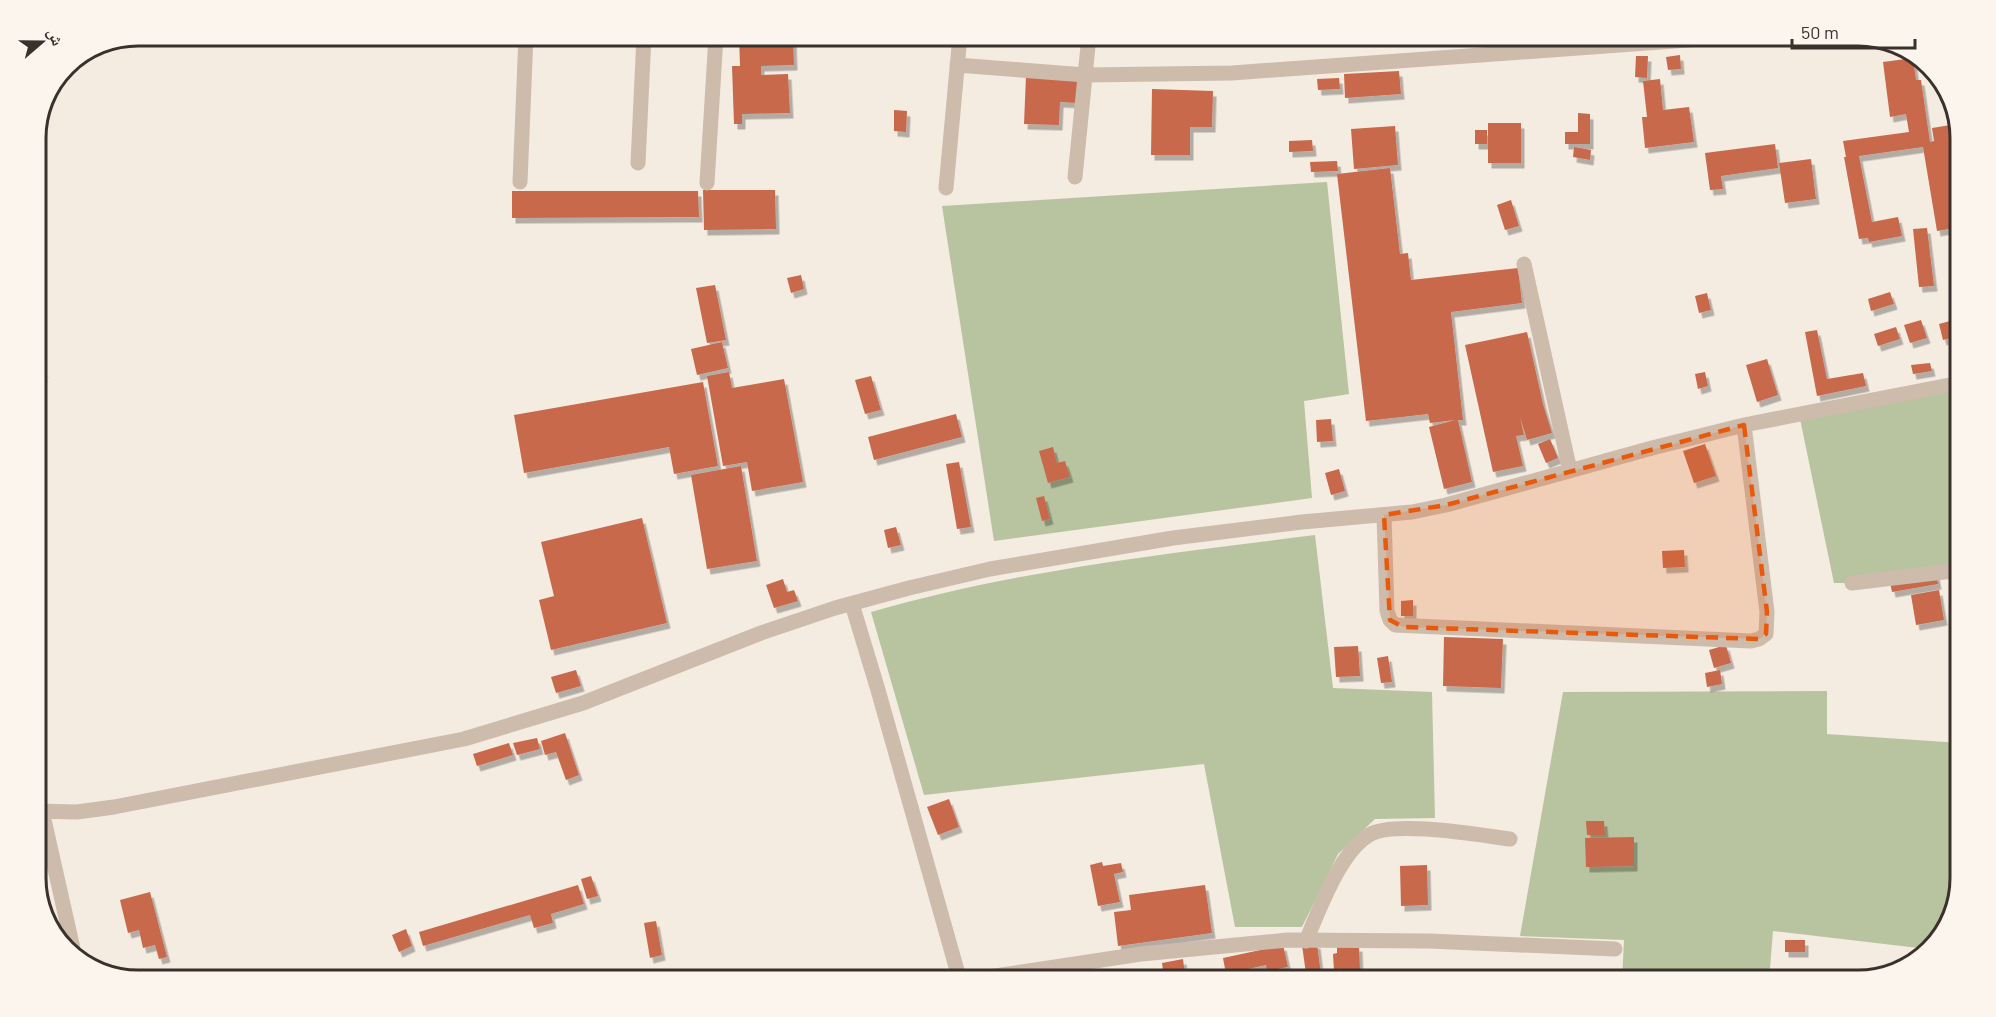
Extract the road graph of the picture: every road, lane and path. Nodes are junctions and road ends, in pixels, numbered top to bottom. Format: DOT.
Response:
graph roads {
  1 [pos="526,46"];
  2 [pos="644,46"];
  3 [pos="715,46"];
  4 [pos="959,46"];
  5 [pos="1088,46"];
  6 [pos="1605,46"];
  7 [pos="957,65"];
  8 [pos="1085,75"];
  9 [pos="638,163"];
  10 [pos="1075,177"];
  11 [pos="520,182"];
  12 [pos="707,183"];
  13 [pos="945,188"];
  14 [pos="1524,264"];
  15 [pos="1949,385"];
  16 [pos="1744,425"];
  17 [pos="1570,471"];
  18 [pos="1384,515"];
  19 [pos="1950,571"];
  20 [pos="1852,583"];
  21 [pos="852,604"];
  22 [pos="47,811"];
  23 [pos="1509,839"];
  24 [pos="47,843"];
  25 [pos="1306,940"];
  26 [pos="71,941"];
  27 [pos="1615,949"];
  28 [pos="958,970"];
  29 [pos="1034,970"];
  1 -- 11 [label="street"];
  2 -- 9 [label="street"];
  3 -- 12 [label="street"];
  4 -- 7 [label="street"];
  5 -- 8 [label="street"];
  6 -- 8 [label="street"];
  7 -- 8 [label="street"];
  7 -- 13 [label="street"];
  8 -- 10 [label="street"];
  14 -- 17 [label="street"];
  15 -- 16 [label="street"];
  16 -- 17 [label="street"];
  16 -- 18 [label="street"];
  17 -- 18 [label="street"];
  18 -- 21 [label="street"];
  19 -- 20 [label="street"];
  21 -- 22 [label="street"];
  21 -- 28 [label="street"];
  23 -- 25 [label="street"];
  24 -- 26 [label="street"];
  25 -- 27 [label="street"];
  25 -- 29 [label="street"];
}
